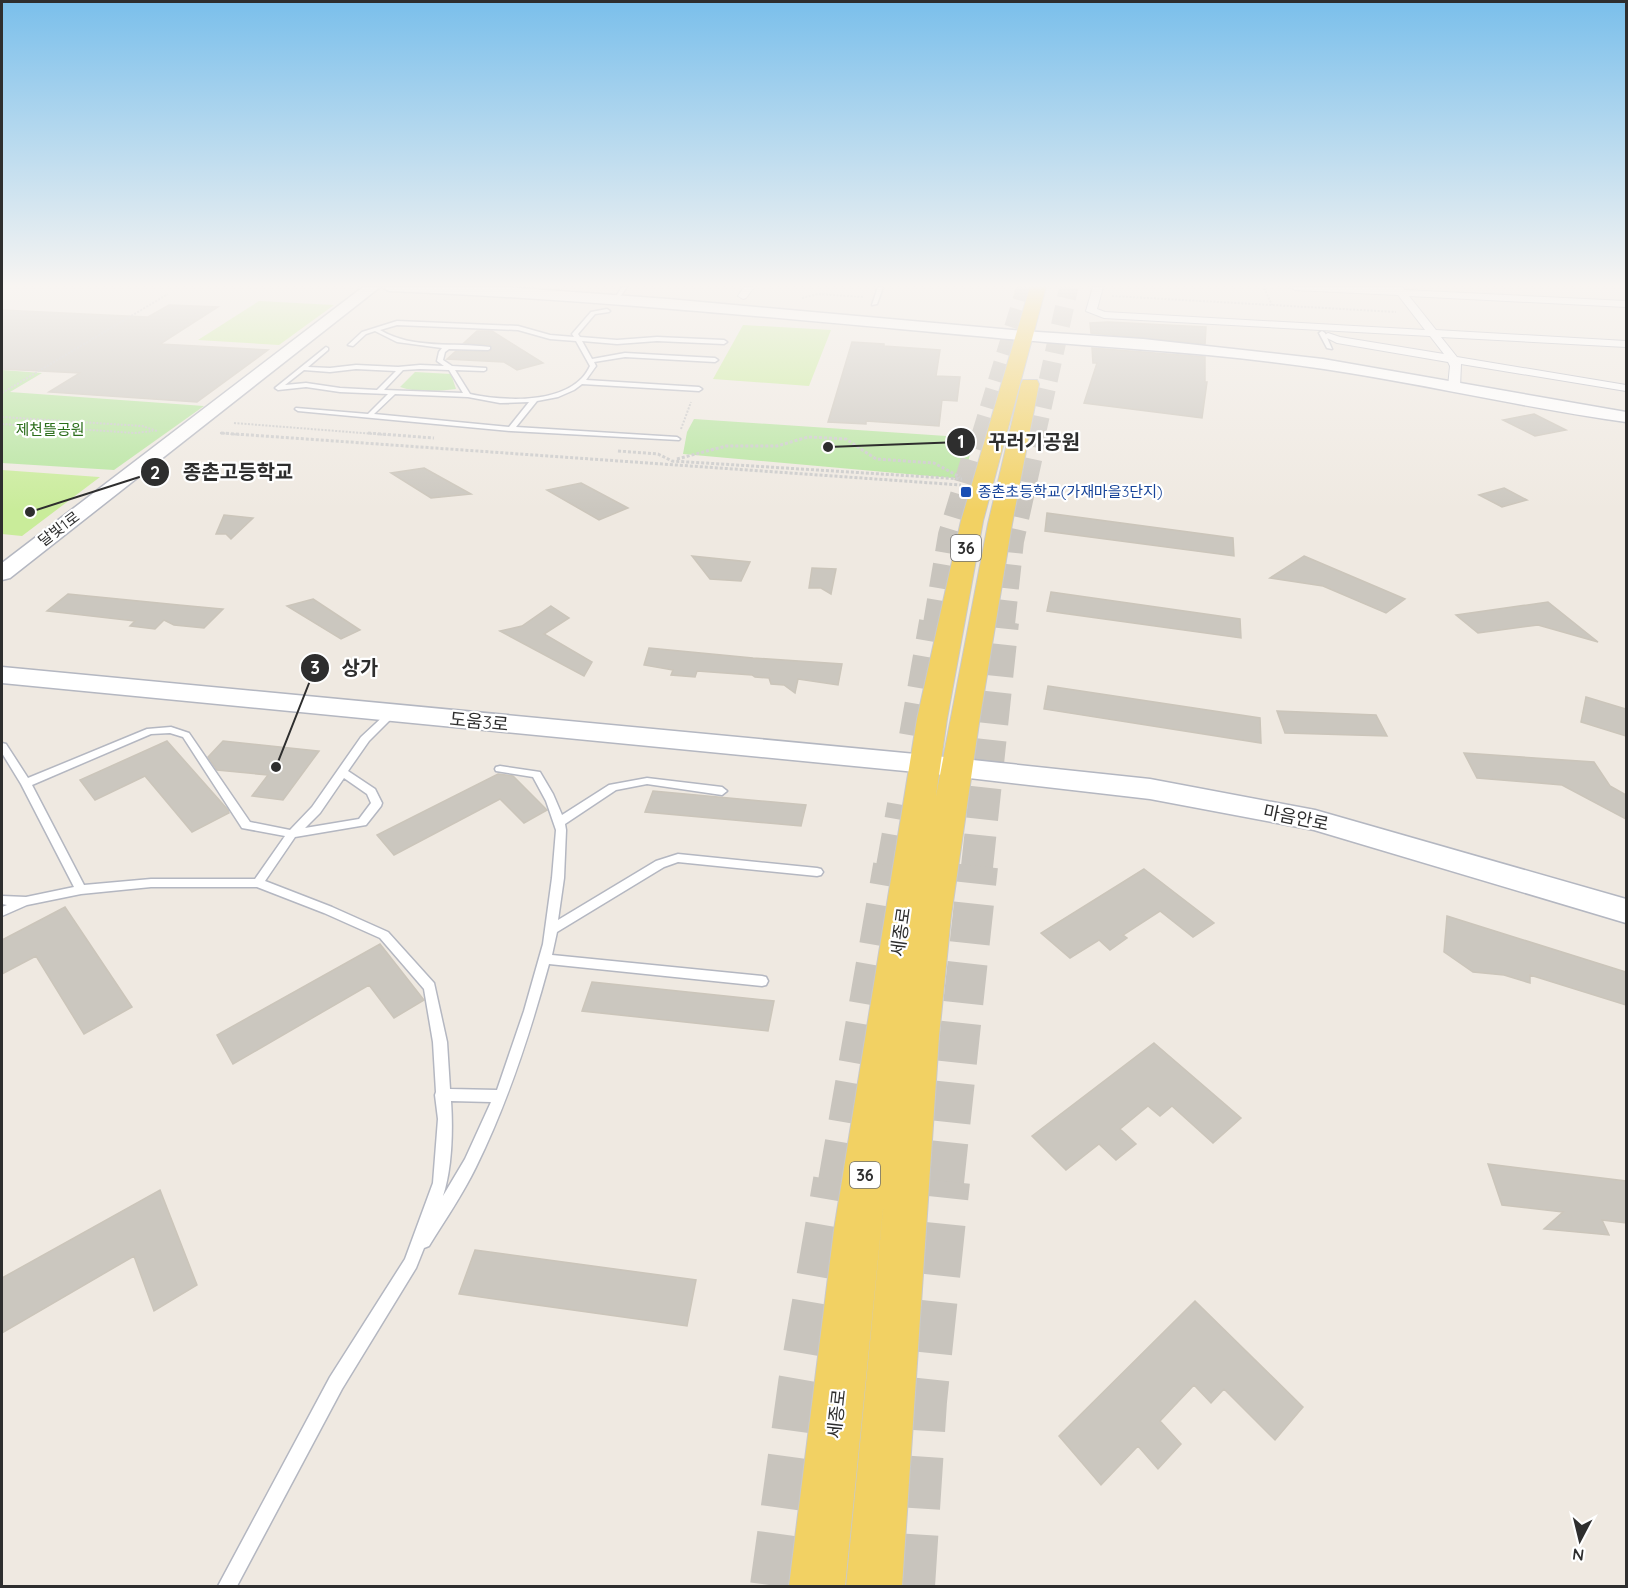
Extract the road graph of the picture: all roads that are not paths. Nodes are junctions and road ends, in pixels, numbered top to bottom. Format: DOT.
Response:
graph roads {
  1 [pos="277,361"];
  2 [pos="311,361"];
  3 [pos="440,361"];
  4 [pos="589,361"];
  5 [pos="1023,361"];
  6 [pos="1027,361"];
  7 [pos="1294,361"];
  8 [pos="1454,361"];
  9 [pos="1470,361"];
  10 [pos="450,367"];
  11 [pos="303,368"];
  12 [pos="402,368"];
  13 [pos="484,369"];
  14 [pos="583,381"];
  15 [pos="1454,387"];
  16 [pos="1626,388"];
  17 [pos="699,389"];
  18 [pos="379,392"];
  19 [pos="393,392"];
  20 [pos="468,395"];
  21 [pos="535,399"];
  22 [pos="298,410"];
  23 [pos="370,415"];
  24 [pos="1626,417"];
  25 [pos="511,429"];
  26 [pos="676,439"];
  27 [pos="2,573"];
  28 [pos="2,675"];
  29 [pos="392,713"];
  30 [pos="2,746"];
  31 [pos="941,766"];
  32 [pos="500,769"];
  33 [pos="343,771"];
  34 [pos="26,783"];
  35 [pos="722,791"];
  36 [pos="559,822"];
  37 [pos="292,834"];
  38 [pos="817,872"];
  39 [pos="258,883"];
  40 [pos="81,890"];
  41 [pos="2,900"];
  42 [pos="26,901"];
  43 [pos="1626,911"];
  44 [pos="2,912"];
  45 [pos="551,930"];
  46 [pos="545,959"];
  47 [pos="762,981"];
  48 [pos="442,1095"];
  49 [pos="501,1096"];
  50 [pos="411,1263"];
  51 [pos="227,1587"];
  52 [pos="817,1587"];
  53 [pos="874,1587"];
  1 -- 27 [label="street, 달빛1로"];
  2 -- 11 [label="lane"];
  3 -- 10 [label="lane"];
  4 -- 14 [label="lane"];
  5 -- 31 [label="main road, 세종로 / 36"];
  6 -- 31 [label="main road, 세종로 / 36"];
  7 -- 15 [label="street"];
  8 -- 15 [label="street"];
  9 -- 16 [label="street"];
  10 -- 12 [label="lane"];
  10 -- 13 [label="lane"];
  10 -- 20 [label="lane"];
  11 -- 12 [label="lane"];
  11 -- 18 [label="lane"];
  12 -- 18 [label="lane"];
  14 -- 17 [label="lane"];
  14 -- 21 [label="lane"];
  15 -- 24 [label="street"];
  18 -- 19 [label="lane"];
  19 -- 20 [label="lane"];
  19 -- 23 [label="lane"];
  20 -- 21 [label="lane"];
  21 -- 25 [label="lane"];
  22 -- 23 [label="lane"];
  23 -- 25 [label="lane"];
  25 -- 26 [label="lane"];
  28 -- 29 [label="street, 도움3로"];
  29 -- 31 [label="street, 도움3로"];
  29 -- 33 [label="lane"];
  30 -- 34 [label="lane"];
  31 -- 43 [label="street, 마음안로"];
  31 -- 52 [label="main road, 세종로 / 36"];
  31 -- 53 [label="main road, 세종로 / 36"];
  32 -- 36 [label="lane"];
  33 -- 37 [label="lane"];
  33 -- 37 [label="lane"];
  34 -- 37 [label="lane"];
  34 -- 40 [label="lane"];
  35 -- 36 [label="lane"];
  36 -- 45 [label="lane"];
  37 -- 39 [label="lane"];
  38 -- 45 [label="lane"];
  39 -- 40 [label="lane"];
  39 -- 48 [label="lane"];
  40 -- 42 [label="lane"];
  41 -- 42 [label="lane"];
  42 -- 44 [label="lane"];
  45 -- 46 [label="lane"];
  46 -- 47 [label="lane"];
  46 -- 49 [label="lane"];
  48 -- 49 [label="lane"];
  48 -- 50 [label="lane"];
  49 -- 50 [label="lane"];
  50 -- 51 [label="lane"];
}
